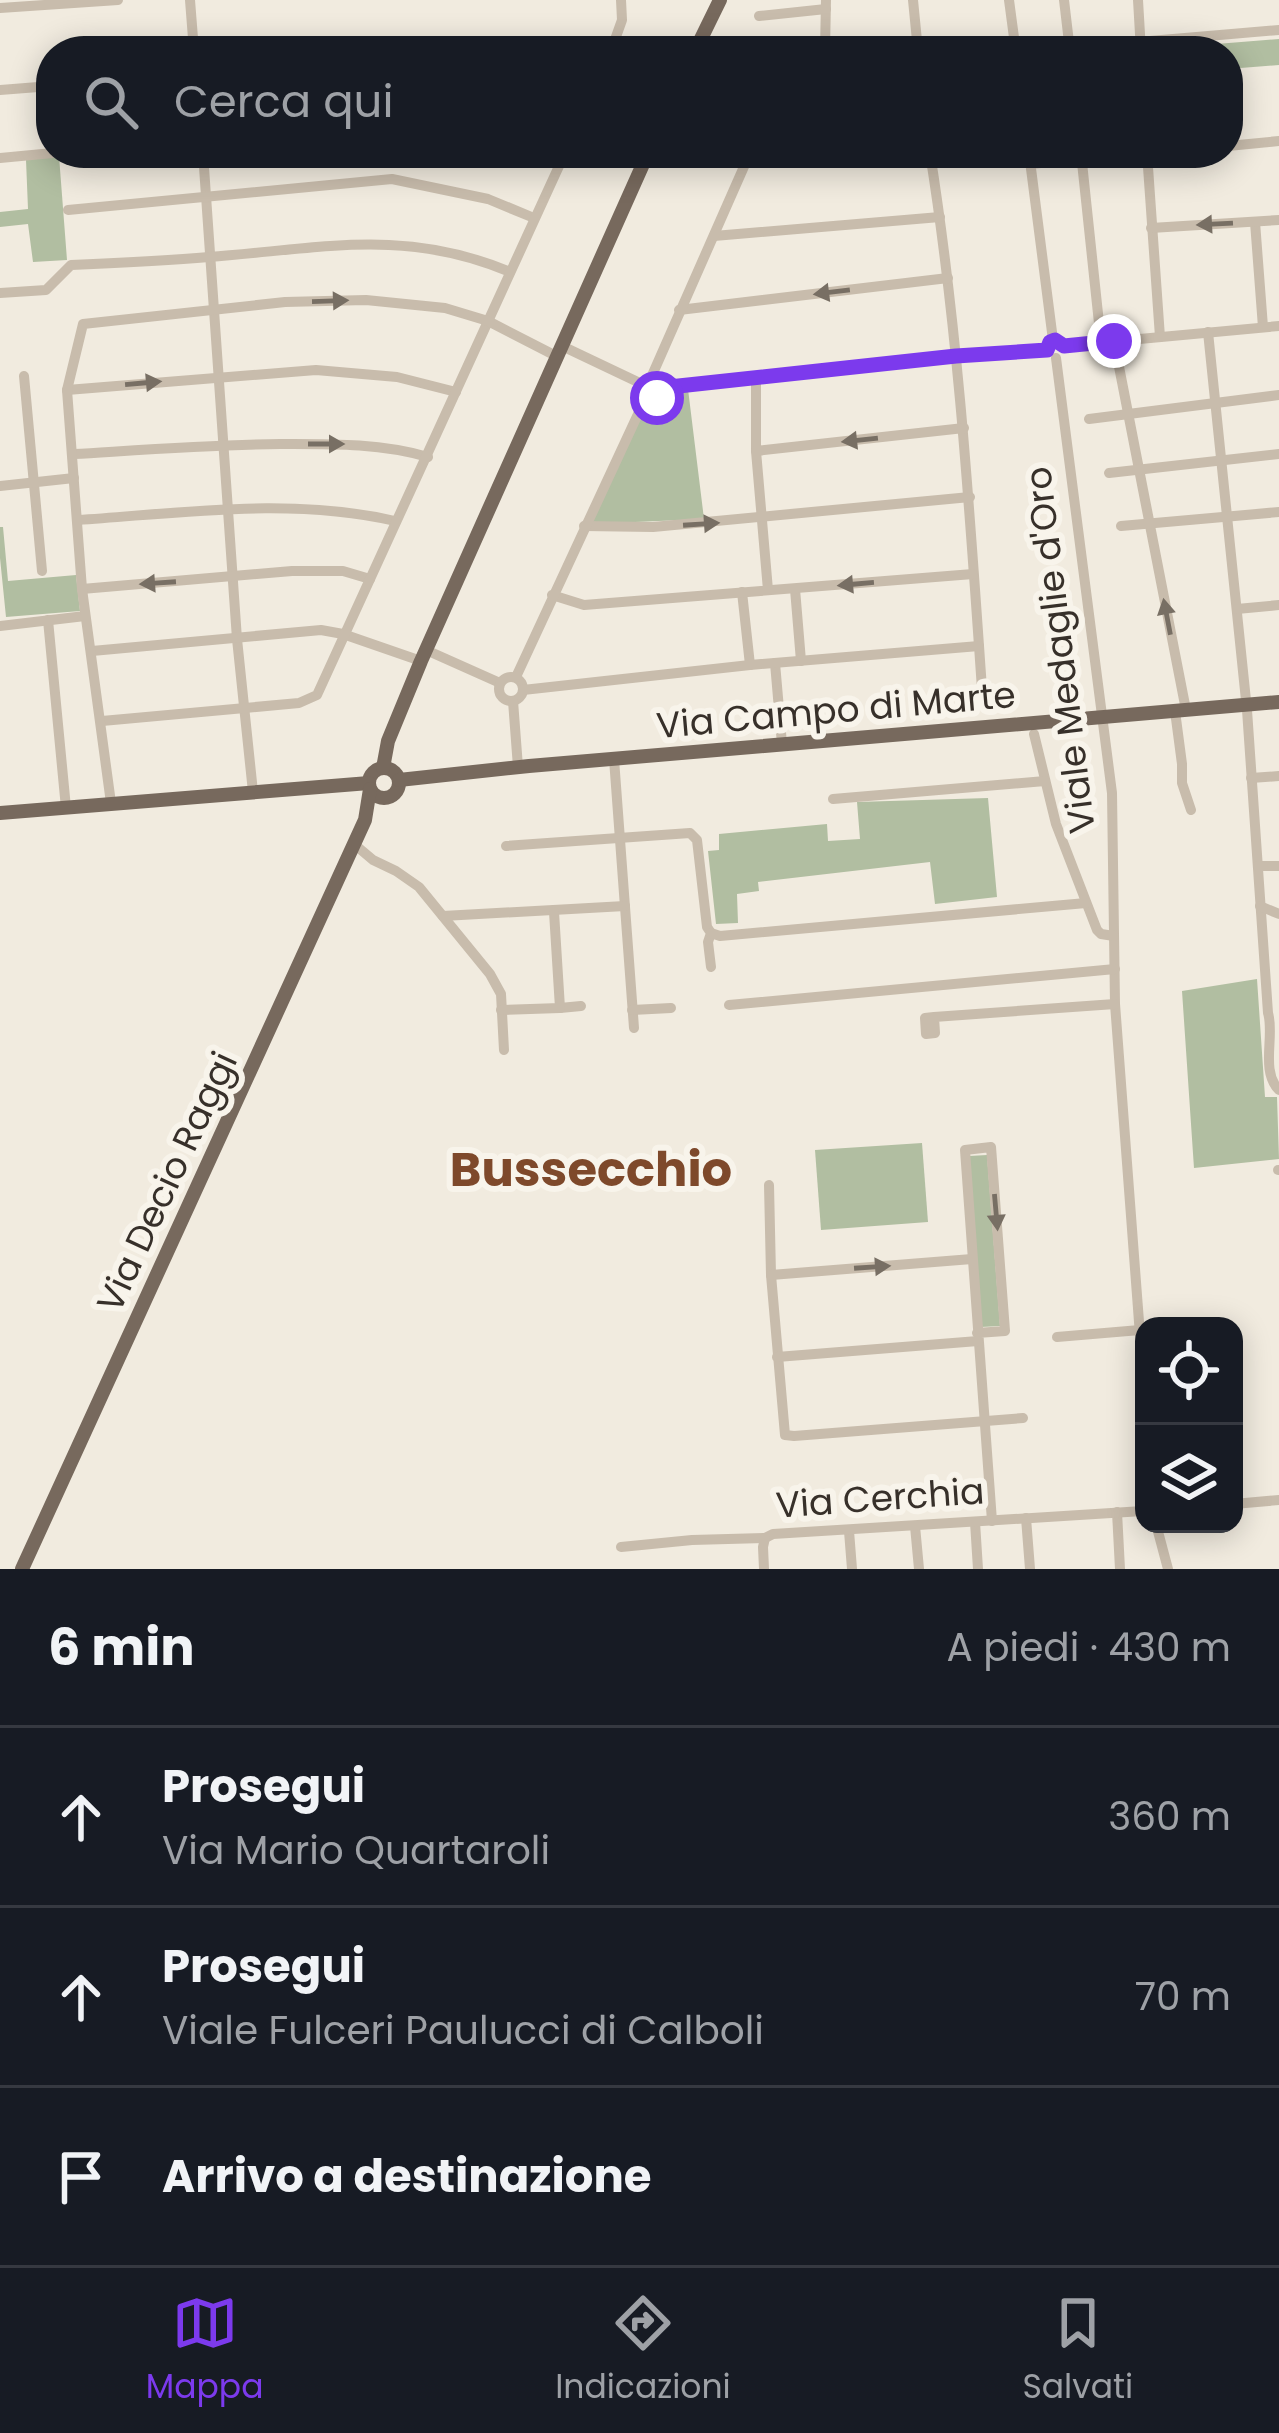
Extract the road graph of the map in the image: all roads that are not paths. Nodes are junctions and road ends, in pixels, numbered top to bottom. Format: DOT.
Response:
graph roads {
  1 [pos="118,0"];
  2 [pos="190,0"];
  3 [pos="621,0"];
  4 [pos="720,0"];
  5 [pos="913,0"];
  6 [pos="1009,0"];
  7 [pos="1064,0"];
  8 [pos="1138,0"];
  9 [pos="55,2"];
  10 [pos="826,4"];
  11 [pos="0,8"];
  12 [pos="759,16"];
  13 [pos="1279,30"];
  14 [pos="193,36"];
  15 [pos="616,36"];
  16 [pos="702,36"];
  17 [pos="825,36"];
  18 [pos="917,36"];
  19 [pos="1017,36"];
  20 [pos="1068,36"];
  21 [pos="1140,36"];
  22 [pos="1227,36"];
  23 [pos="36,87"];
  24 [pos="0,90"];
  25 [pos="1279,141"];
  26 [pos="1243,145"];
  27 [pos="36,155"];
  28 [pos="0,158"];
  29 [pos="204,168"];
  30 [pos="557,168"];
  31 [pos="641,168"];
  32 [pos="743,168"];
  33 [pos="932,168"];
  34 [pos="1030,168"];
  35 [pos="1083,168"];
  36 [pos="1149,168"];
  37 [pos="206,198"];
  38 [pos="68,210"];
  39 [pos="940,217"];
  40 [pos="534,218"];
  41 [pos="1279,220"];
  42 [pos="1256,222"];
  43 [pos="1151,228"];
  44 [pos="714,236"];
  45 [pos="210,257"];
  46 [pos="510,272"];
  47 [pos="0,275"];
  48 [pos="948,278"];
  49 [pos="1,293"];
  50 [pos="213,309"];
  51 [pos="679,310"];
  52 [pos="488,321"];
  53 [pos="1279,326"];
  54 [pos="1263,327"];
  55 [pos="1208,332"];
  56 [pos="1160,337"];
  57 [pos="1108,342"];
  58 [pos="1055,348"];
  59 [pos="560,351"];
  60 [pos="956,356"];
  61 [pos="24,376"];
  62 [pos="219,376"];
  63 [pos="756,378"];
  64 [pos="651,384"];
  65 [pos="68,390"];
  66 [pos="456,392"];
  67 [pos="1279,395"];
  68 [pos="1216,402"];
  69 [pos="1128,415"];
  70 [pos="1089,419"];
  71 [pos="964,428"];
  72 [pos="223,445"];
  73 [pos="756,451"];
  74 [pos="74,454"];
  75 [pos="1279,454"];
  76 [pos="428,457"];
  77 [pos="1221,460"];
  78 [pos="1138,470"];
  79 [pos="1109,473"];
  80 [pos="74,478"];
  81 [pos="33,482"];
  82 [pos="0,485"];
  83 [pos="970,497"];
  84 [pos="229,510"];
  85 [pos="1279,512"];
  86 [pos="1227,517"];
  87 [pos="763,519"];
  88 [pos="78,520"];
  89 [pos="395,521"];
  90 [pos="1148,524"];
  91 [pos="584,526"];
  92 [pos="1121,526"];
  93 [pos="42,572"];
  94 [pos="973,574"];
  95 [pos="234,578"];
  96 [pos="370,579"];
  97 [pos="82,589"];
  98 [pos="795,589"];
  99 [pos="768,590"];
  100 [pos="742,592"];
  101 [pos="552,595"];
  102 [pos="1279,605"];
  103 [pos="1237,609"];
  104 [pos="85,616"];
  105 [pos="49,620"];
  106 [pos="0,626"];
  107 [pos="343,634"];
  108 [pos="237,639"];
  109 [pos="979,646"];
  110 [pos="92,651"];
  111 [pos="424,655"];
  112 [pos="801,662"];
  113 [pos="775,663"];
  114 [pos="751,665"];
  115 [pos="516,677"];
  116 [pos="500,683"];
  117 [pos="524,690"];
  118 [pos="513,701"];
  119 [pos="1279,702"];
  120 [pos="983,704"];
  121 [pos="1246,705"];
  122 [pos="244,707"];
  123 [pos="1180,710"];
  124 [pos="1103,717"];
  125 [pos="102,721"];
  126 [pos="1034,734"];
  127 [pos="782,744"];
  128 [pos="614,759"];
  129 [pos="518,767"];
  130 [pos="383,768"];
  131 [pos="1279,776"];
  132 [pos="1251,778"];
  133 [pos="399,780"];
  134 [pos="1045,781"];
  135 [pos="370,786"];
  136 [pos="253,792"];
  137 [pos="389,797"];
  138 [pos="833,799"];
  139 [pos="111,803"];
  140 [pos="66,808"];
  141 [pos="1191,810"];
  142 [pos="0,813"];
  143 [pos="365,820"];
  144 [pos="620,838"];
  145 [pos="354,844"];
  146 [pos="506,846"];
  147 [pos="1258,866"];
  148 [pos="1279,866"];
  149 [pos="1086,903"];
  150 [pos="625,906"];
  151 [pos="1260,906"];
  152 [pos="554,912"];
  153 [pos="1279,914"];
  154 [pos="443,916"];
  155 [pos="711,933"];
  156 [pos="1114,935"];
  157 [pos="710,967"];
  158 [pos="1115,969"];
  159 [pos="1115,1004"];
  160 [pos="729,1005"];
  161 [pos="581,1006"];
  162 [pos="560,1008"];
  163 [pos="671,1008"];
  164 [pos="501,1010"];
  165 [pos="632,1010"];
  166 [pos="934,1017"];
  167 [pos="1276,1024"];
  168 [pos="634,1028"];
  169 [pos="504,1050"];
  170 [pos="1278,1089"];
  171 [pos="769,1185"];
  172 [pos="972,1259"];
  173 [pos="771,1275"];
  174 [pos="1139,1317"];
  175 [pos="1135,1330"];
  176 [pos="977,1337"];
  177 [pos="1058,1337"];
  178 [pos="777,1357"];
  179 [pos="1024,1418"];
  180 [pos="984,1421"];
  181 [pos="1279,1500"];
  182 [pos="1243,1503"];
  183 [pos="1117,1511"];
  184 [pos="1135,1511"];
  185 [pos="1027,1518"];
  186 [pos="992,1521"];
  187 [pos="974,1522"];
  188 [pos="915,1526"];
  189 [pos="849,1531"];
  190 [pos="1158,1533"];
  191 [pos="766,1538"];
  192 [pos="621,1546"];
  193 [pos="22,1569"];
  194 [pos="764,1569"];
  195 [pos="852,1569"];
  196 [pos="919,1569"];
  197 [pos="978,1569"];
  198 [pos="1030,1569"];
  199 [pos="1120,1569"];
  200 [pos="1168,1569"];
  1 -- 9 [label="street"];
  2 -- 14 [label="street"];
  3 -- 15 [label="street"];
  4 -- 16 [label="main road"];
  5 -- 18 [label="street"];
  6 -- 19 [label="street"];
  7 -- 20 [label="street"];
  8 -- 21 [label="street"];
  9 -- 11 [label="street"];
  10 -- 12 [label="street"];
  10 -- 17 [label="street"];
  13 -- 22 [label="street"];
  23 -- 24 [label="street"];
  25 -- 26 [label="street"];
  27 -- 28 [label="street"];
  29 -- 37 [label="street"];
  30 -- 40 [label="street"];
  31 -- 59 [label="main road"];
  32 -- 44 [label="street"];
  33 -- 39 [label="street"];
  34 -- 58 [label="street, Viale Medaglie d'Oro"];
  35 -- 57 [label="street"];
  36 -- 43 [label="street"];
  37 -- 38 [label="street"];
  37 -- 40 [label="street"];
  37 -- 45 [label="street"];
  39 -- 44 [label="street"];
  39 -- 48 [label="street"];
  40 -- 46 [label="street"];
  41 -- 42 [label="street"];
  42 -- 43 [label="street, one-way"];
  42 -- 54 [label="street"];
  43 -- 56 [label="street"];
  44 -- 51 [label="street"];
  45 -- 46 [label="street"];
  45 -- 49 [label="street"];
  45 -- 50 [label="street"];
  46 -- 52 [label="street"];
  47 -- 49 [label="street"];
  48 -- 51 [label="street, one-way"];
  48 -- 60 [label="street"];
  50 -- 52 [label="street, one-way"];
  50 -- 62 [label="street"];
  50 -- 65 [label="street"];
  51 -- 64 [label="street"];
  52 -- 59 [label="street"];
  52 -- 66 [label="street"];
  53 -- 54 [label="street"];
  54 -- 55 [label="street"];
  55 -- 56 [label="street"];
  55 -- 68 [label="street"];
  56 -- 57 [label="street"];
  57 -- 58 [label="street"];
  57 -- 69 [label="street"];
  58 -- 60 [label="street"];
  58 -- 124 [label="street, Viale Medaglie d'Oro"];
  59 -- 64 [label="street"];
  59 -- 111 [label="main road"];
  60 -- 63 [label="street"];
  60 -- 71 [label="street"];
  61 -- 81 [label="street"];
  65 -- 62 [label="street, one-way"];
  62 -- 66 [label="street"];
  62 -- 72 [label="street"];
  63 -- 64 [label="street"];
  63 -- 73 [label="street"];
  64 -- 91 [label="street"];
  65 -- 74 [label="street"];
  66 -- 76 [label="street"];
  67 -- 68 [label="street"];
  68 -- 69 [label="street"];
  68 -- 77 [label="street"];
  69 -- 70 [label="street"];
  69 -- 78 [label="street"];
  71 -- 73 [label="street, one-way"];
  71 -- 83 [label="street"];
  72 -- 74 [label="street"];
  72 -- 76 [label="street, one-way"];
  72 -- 84 [label="street"];
  73 -- 87 [label="street"];
  74 -- 80 [label="street"];
  75 -- 77 [label="street"];
  76 -- 89 [label="street"];
  77 -- 78 [label="street"];
  77 -- 86 [label="street"];
  78 -- 79 [label="street"];
  78 -- 90 [label="street"];
  80 -- 81 [label="street"];
  80 -- 88 [label="street"];
  81 -- 82 [label="street"];
  81 -- 93 [label="street"];
  83 -- 87 [label="street"];
  83 -- 94 [label="street"];
  84 -- 88 [label="street"];
  84 -- 89 [label="street"];
  84 -- 95 [label="street"];
  85 -- 86 [label="street"];
  86 -- 90 [label="street"];
  86 -- 103 [label="street"];
  91 -- 87 [label="street, one-way"];
  87 -- 99 [label="street"];
  88 -- 97 [label="street"];
  89 -- 96 [label="street"];
  90 -- 92 [label="street"];
  123 -- 90 [label="street, one-way"];
  91 -- 101 [label="street"];
  94 -- 98 [label="street, one-way"];
  94 -- 109 [label="street"];
  95 -- 96 [label="street"];
  95 -- 97 [label="street, one-way"];
  95 -- 108 [label="street"];
  96 -- 107 [label="street"];
  97 -- 104 [label="street"];
  98 -- 99 [label="street"];
  98 -- 112 [label="street"];
  99 -- 100 [label="street"];
  100 -- 101 [label="street"];
  100 -- 114 [label="street"];
  101 -- 115 [label="street"];
  102 -- 103 [label="street"];
  103 -- 121 [label="street"];
  104 -- 105 [label="street"];
  104 -- 110 [label="street"];
  105 -- 106 [label="street"];
  105 -- 140 [label="street"];
  107 -- 108 [label="street"];
  107 -- 111 [label="street"];
  107 -- 122 [label="street"];
  108 -- 110 [label="street"];
  108 -- 122 [label="street"];
  109 -- 112 [label="street"];
  109 -- 120 [label="street"];
  110 -- 125 [label="street"];
  111 -- 116 [label="street"];
  111 -- 130 [label="main road"];
  112 -- 113 [label="street"];
  113 -- 114 [label="street"];
  113 -- 127 [label="street"];
  114 -- 117 [label="street"];
  115 -- 116 [label="street"];
  115 -- 117 [label="street"];
  116 -- 118 [label="street"];
  117 -- 118 [label="street"];
  118 -- 129 [label="street"];
  119 -- 121 [label="main road, Via Campo di Marte"];
  121 -- 123 [label="main road, Via Campo di Marte"];
  121 -- 132 [label="street"];
  122 -- 125 [label="street"];
  122 -- 136 [label="street"];
  123 -- 124 [label="main road, Via Campo di Marte"];
  123 -- 141 [label="street"];
  124 -- 127 [label="main road, Via Campo di Marte"];
  124 -- 156 [label="street, Viale Medaglie d'Oro"];
  125 -- 139 [label="street"];
  126 -- 134 [label="street"];
  127 -- 128 [label="main road, Via Campo di Marte"];
  128 -- 129 [label="main road, Via Campo di Marte"];
  128 -- 144 [label="street"];
  129 -- 133 [label="main road, Via Campo di Marte"];
  130 -- 133 [label="main road"];
  130 -- 135 [label="main road"];
  131 -- 132 [label="street"];
  132 -- 147 [label="street"];
  133 -- 137 [label="main road"];
  134 -- 138 [label="street"];
  134 -- 149 [label="street"];
  135 -- 136 [label="main road"];
  135 -- 137 [label="main road"];
  135 -- 143 [label="main road, Via Decio Raggi"];
  136 -- 139 [label="main road"];
  137 -- 143 [label="main road, Via Decio Raggi"];
  139 -- 140 [label="main road"];
  140 -- 142 [label="main road"];
  143 -- 145 [label="main road, Via Decio Raggi"];
  144 -- 146 [label="street"];
  144 -- 150 [label="street"];
  144 -- 155 [label="street"];
  145 -- 154 [label="street"];
  145 -- 193 [label="main road, Via Decio Raggi"];
  147 -- 148 [label="street"];
  147 -- 151 [label="street"];
  149 -- 155 [label="street"];
  149 -- 156 [label="street"];
  150 -- 152 [label="street"];
  150 -- 165 [label="street"];
  151 -- 153 [label="street"];
  151 -- 167 [label="street"];
  152 -- 154 [label="street"];
  152 -- 162 [label="street"];
  154 -- 164 [label="street"];
  155 -- 157 [label="street"];
  156 -- 158 [label="street, Viale Medaglie d'Oro"];
  158 -- 159 [label="street, Viale Medaglie d'Oro"];
  158 -- 160 [label="street"];
  159 -- 166 [label="street"];
  159 -- 174 [label="street, Viale Medaglie d'Oro"];
  161 -- 162 [label="street"];
  162 -- 164 [label="street"];
  163 -- 165 [label="street"];
  164 -- 169 [label="street"];
  165 -- 168 [label="street"];
  167 -- 170 [label="street"];
  171 -- 173 [label="street"];
  173 -- 172 [label="street, one-way"];
  172 -- 176 [label="street"];
  172 -- 176 [label="street, one-way"];
  173 -- 178 [label="street"];
  175 -- 177 [label="street"];
  176 -- 178 [label="street"];
  176 -- 180 [label="street"];
  178 -- 180 [label="street"];
  179 -- 180 [label="street"];
  180 -- 186 [label="street"];
  181 -- 182 [label="street"];
  183 -- 184 [label="street, Via Cerchia"];
  183 -- 185 [label="street, Via Cerchia"];
  183 -- 199 [label="street"];
  185 -- 186 [label="street, Via Cerchia"];
  185 -- 198 [label="street"];
  186 -- 187 [label="street, Via Cerchia"];
  187 -- 188 [label="street, Via Cerchia"];
  187 -- 197 [label="street"];
  188 -- 189 [label="street, Via Cerchia"];
  188 -- 196 [label="street"];
  189 -- 191 [label="street, Via Cerchia"];
  189 -- 195 [label="street"];
  190 -- 200 [label="street"];
  191 -- 192 [label="street, Via Cerchia"];
  191 -- 194 [label="street"];
}
